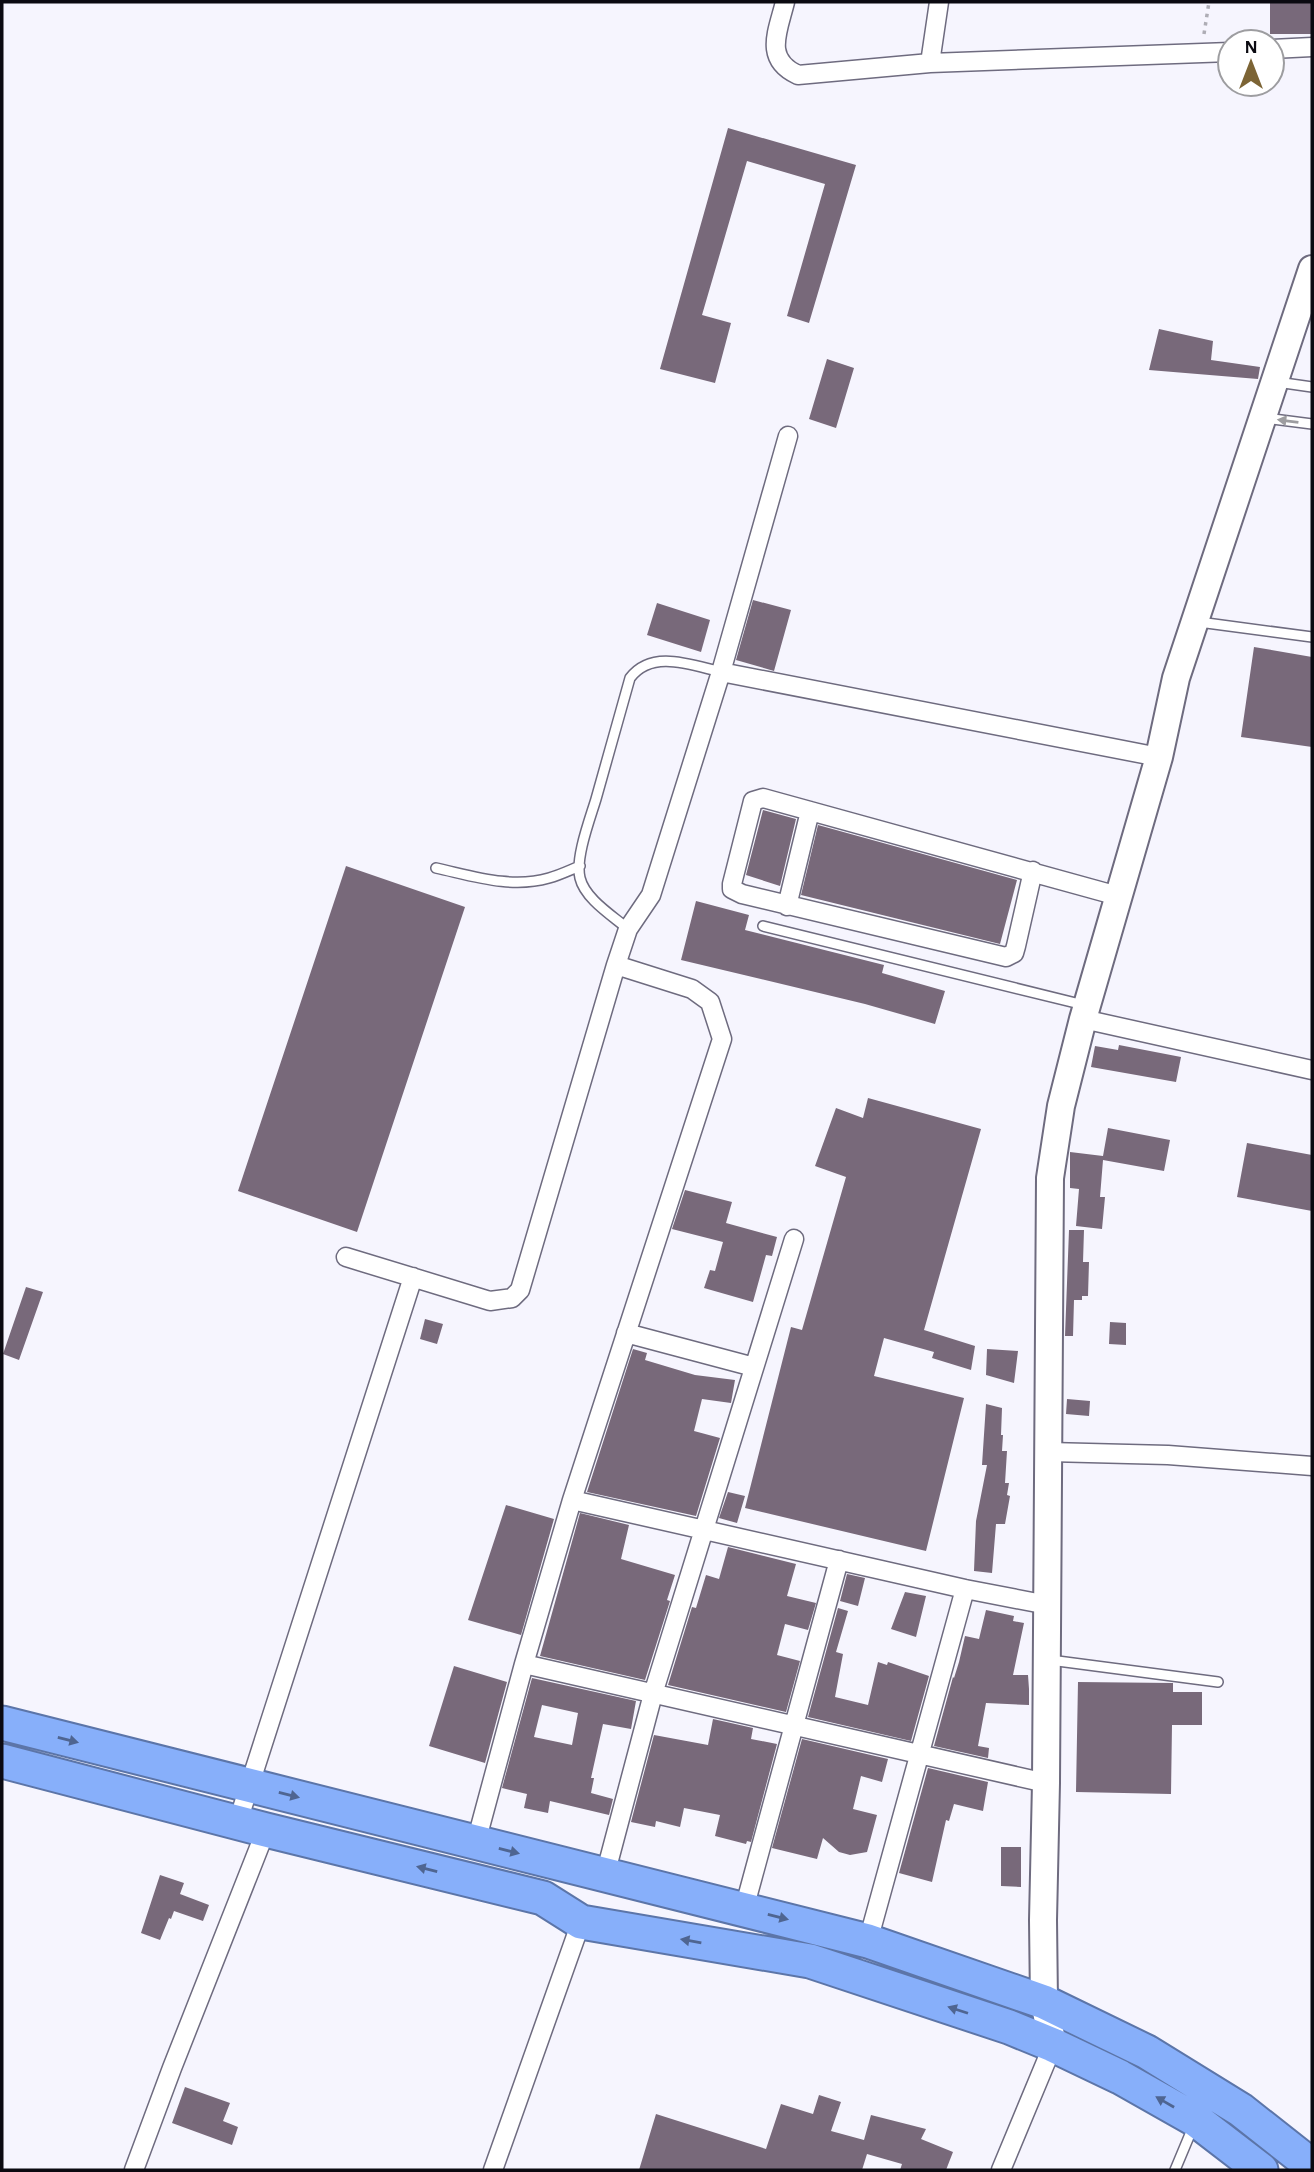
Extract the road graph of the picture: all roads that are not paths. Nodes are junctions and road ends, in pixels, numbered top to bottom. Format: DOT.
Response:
graph roads {
  1 [pos="785,2"];
  2 [pos="939,2"];
  3 [pos="1312,47"];
  4 [pos="1286,49"];
  5 [pos="1216,52"];
  6 [pos="930,63"];
  7 [pos="1312,269"];
  8 [pos="1275,382"];
  9 [pos="1312,387"];
  10 [pos="1264,418"];
  11 [pos="1312,424"];
  12 [pos="788,436"];
  13 [pos="1195,621"];
  14 [pos="1312,637"];
  15 [pos="721,672"];
  16 [pos="1159,757"];
  17 [pos="810,811"];
  18 [pos="580,866"];
  19 [pos="436,868"];
  20 [pos="1033,871"];
  21 [pos="1118,896"];
  22 [pos="787,906"];
  23 [pos="763,926"];
  24 [pos="628,929"];
  25 [pos="616,965"];
  26 [pos="1084,1012"];
  27 [pos="1312,1070"];
  28 [pos="794,1239"];
  29 [pos="346,1257"];
  30 [pos="412,1277"];
  31 [pos="626,1333"];
  32 [pos="754,1367"];
  33 [pos="1049,1452"];
  34 [pos="1312,1466"];
  35 [pos="572,1500"];
  36 [pos="704,1530"];
  37 [pos="839,1560"];
  38 [pos="965,1589"];
  39 [pos="1048,1605"];
  40 [pos="1046,1659"];
  41 [pos="524,1664"];
  42 [pos="1218,1682"];
  43 [pos="653,1694"];
  44 [pos="2,1723"];
  45 [pos="793,1727"];
  46 [pos="921,1755"];
  47 [pos="2,1761"];
  48 [pos="1046,1783"];
  49 [pos="251,1786"];
  50 [pos="252,1826"];
  51 [pos="476,1842"];
  52 [pos="605,1875"];
  53 [pos="744,1909"];
  54 [pos="581,1922"];
  55 [pos="868,1941"];
  56 [pos="1044,2002"];
  57 [pos="1053,2045"];
  58 [pos="1196,2120"];
  59 [pos="1312,2166"];
  60 [pos="134,2170"];
  61 [pos="493,2170"];
  62 [pos="1000,2170"];
  63 [pos="1175,2170"];
  64 [pos="1261,2170"];
  1 -- 6 [label="street"];
  2 -- 6 [label="street"];
  3 -- 4 [label="street"];
  5 -- 6 [label="street"];
  7 -- 8 [label="main road"];
  8 -- 9 [label="lane"];
  8 -- 10 [label="main road"];
  11 -- 10 [label="lane, one-way"];
  10 -- 13 [label="main road"];
  12 -- 15 [label="street"];
  13 -- 14 [label="lane"];
  13 -- 16 [label="main road"];
  15 -- 16 [label="street"];
  15 -- 18 [label="lane"];
  15 -- 24 [label="street"];
  16 -- 21 [label="main road"];
  17 -- 20 [label="street"];
  17 -- 22 [label="street"];
  17 -- 22 [label="street"];
  18 -- 19 [label="lane"];
  18 -- 24 [label="lane"];
  20 -- 21 [label="street"];
  20 -- 22 [label="street"];
  21 -- 26 [label="main road"];
  23 -- 26 [label="lane"];
  24 -- 25 [label="street"];
  25 -- 30 [label="street"];
  25 -- 31 [label="street"];
  26 -- 27 [label="street"];
  26 -- 33 [label="main road"];
  28 -- 32 [label="street"];
  29 -- 30 [label="street"];
  30 -- 49 [label="street"];
  31 -- 32 [label="street"];
  31 -- 35 [label="street"];
  32 -- 36 [label="street"];
  33 -- 34 [label="street"];
  33 -- 39 [label="main road"];
  35 -- 36 [label="street"];
  35 -- 41 [label="street"];
  36 -- 37 [label="street"];
  36 -- 43 [label="street"];
  37 -- 38 [label="street"];
  37 -- 45 [label="street"];
  38 -- 39 [label="street"];
  38 -- 46 [label="street"];
  39 -- 40 [label="main road"];
  40 -- 42 [label="lane"];
  40 -- 48 [label="main road"];
  41 -- 43 [label="street"];
  41 -- 51 [label="street"];
  43 -- 45 [label="street"];
  43 -- 52 [label="street"];
  44 -- 49 [label="highway, one-way"];
  45 -- 46 [label="street"];
  45 -- 53 [label="street"];
  46 -- 48 [label="street"];
  46 -- 55 [label="street"];
  47 -- 50 [label="highway"];
  48 -- 56 [label="main road"];
  49 -- 50 [label="street"];
  49 -- 51 [label="highway, one-way"];
  54 -- 50 [label="highway, one-way"];
  50 -- 60 [label="street"];
  51 -- 52 [label="highway, one-way"];
  52 -- 53 [label="highway"];
  53 -- 55 [label="highway, one-way"];
  57 -- 54 [label="highway, one-way"];
  54 -- 61 [label="street"];
  55 -- 56 [label="highway"];
  56 -- 57 [label="main road"];
  56 -- 59 [label="highway"];
  58 -- 57 [label="highway, one-way"];
  57 -- 62 [label="street"];
  58 -- 63 [label="lane"];
  58 -- 64 [label="highway"];
}
